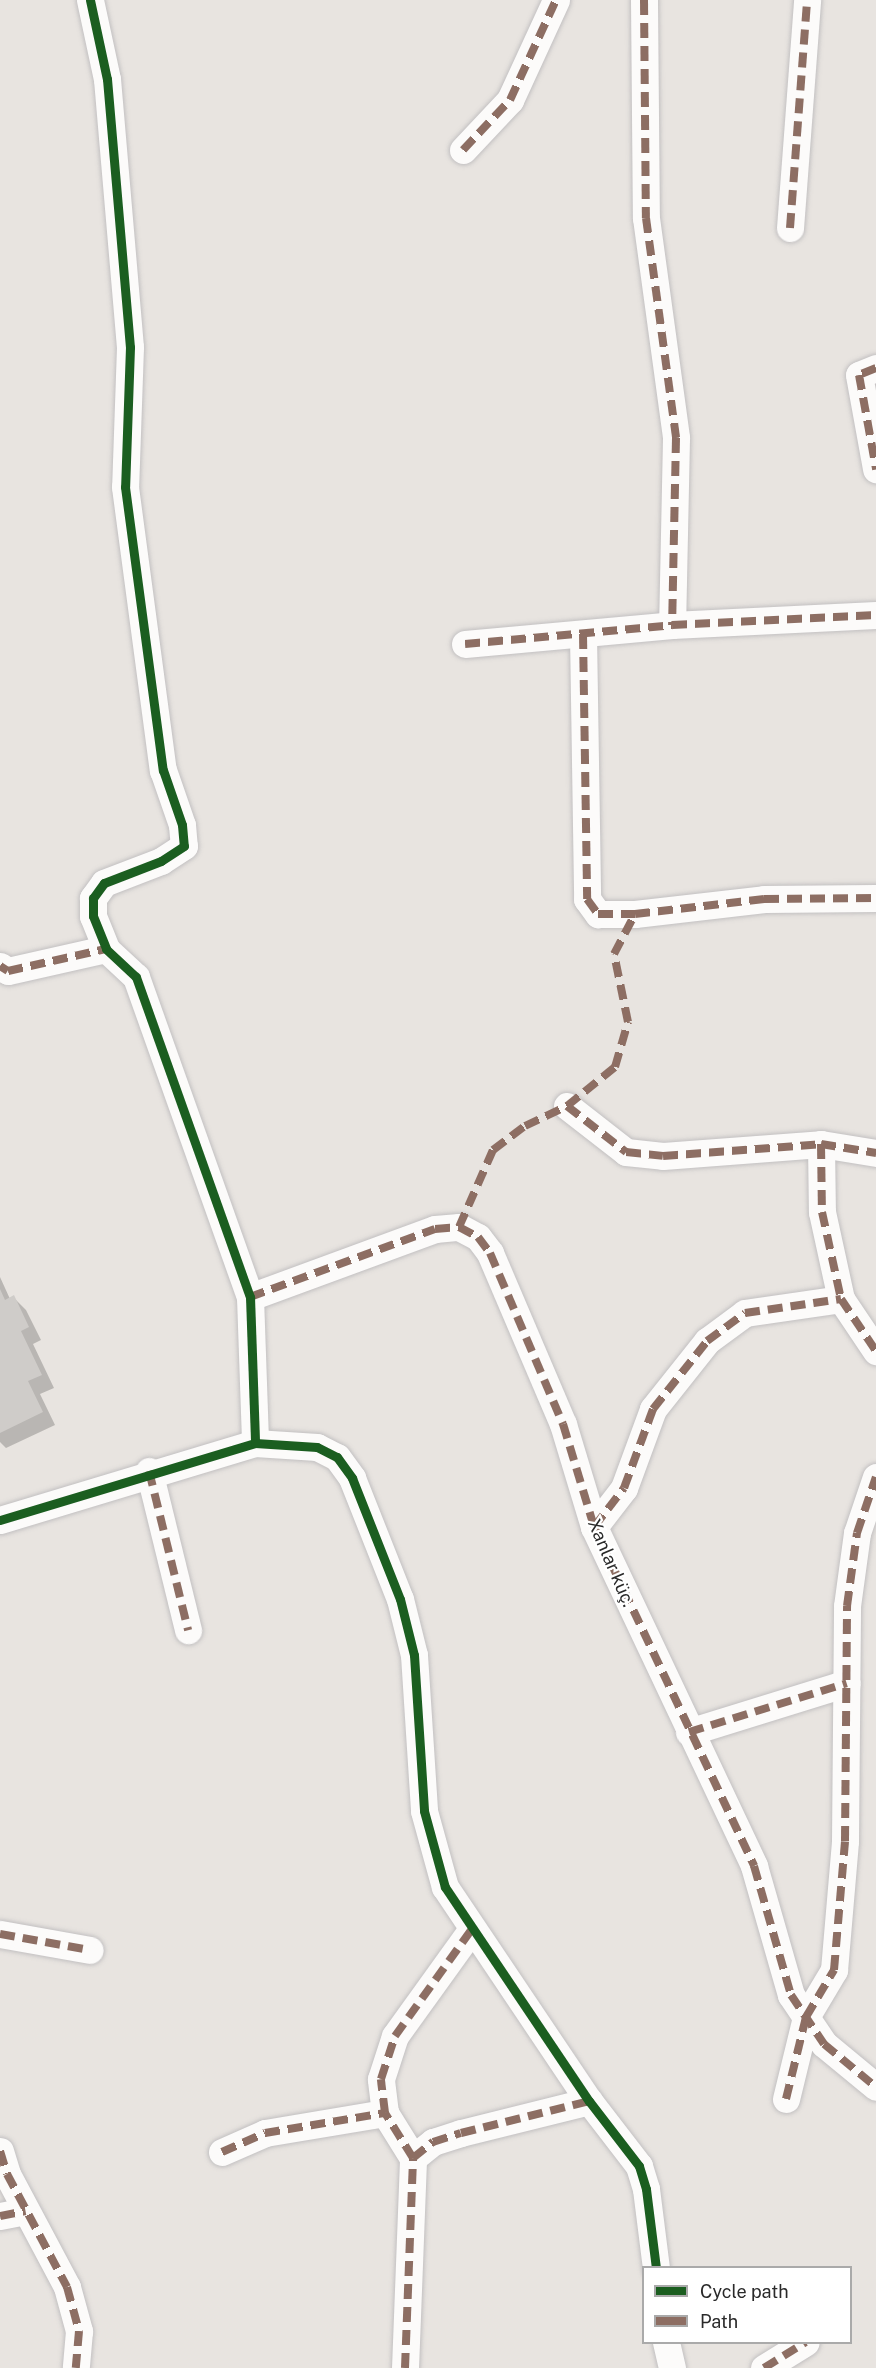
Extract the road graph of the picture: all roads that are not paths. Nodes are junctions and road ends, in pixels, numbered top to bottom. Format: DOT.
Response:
graph roads {
  1 [pos="90,0"];
  2 [pos="556,0"];
  3 [pos="644,0"];
  4 [pos="807,0"];
  5 [pos="463,150"];
  6 [pos="790,228"];
  7 [pos="876,368"];
  8 [pos="876,469"];
  9 [pos="876,615"];
  10 [pos="672,625"];
  11 [pos="583,634"];
  12 [pos="465,644"];
  13 [pos="876,898"];
  14 [pos="106,949"];
  15 [pos="0,966"];
  16 [pos="567,1106"];
  17 [pos="821,1143"];
  18 [pos="876,1153"];
  19 [pos="250,1297"];
  20 [pos="841,1299"];
  21 [pos="876,1351"];
  22 [pos="255,1443"];
  23 [pos="149,1472"];
  24 [pos="876,1478"];
  25 [pos="0,1520"];
  26 [pos="594,1527"];
  27 [pos="188,1630"];
  28 [pos="847,1683"];
  29 [pos="689,1732"];
  30 [pos="472,1929"];
  31 [pos="0,1934"];
  32 [pos="90,1950"];
  33 [pos="806,2017"];
  34 [pos="876,2087"];
  35 [pos="786,2099"];
  36 [pos="589,2101"];
  37 [pos="385,2113"];
  38 [pos="0,2151"];
  39 [pos="222,2152"];
  40 [pos="413,2158"];
  41 [pos="26,2211"];
  42 [pos="0,2216"];
  43 [pos="656,2266"];
  44 [pos="666,2344"];
  45 [pos="804,2344"];
  46 [pos="76,2368"];
  47 [pos="405,2368"];
  48 [pos="672,2368"];
  49 [pos="764,2368"];
  1 -- 14 [label="street"];
  2 -- 5 [label="street"];
  3 -- 10 [label="street"];
  4 -- 6 [label="street"];
  7 -- 8 [label="street"];
  9 -- 10 [label="street"];
  10 -- 11 [label="street"];
  11 -- 12 [label="street"];
  11 -- 13 [label="street"];
  14 -- 15 [label="street"];
  14 -- 19 [label="street"];
  16 -- 17 [label="street"];
  17 -- 18 [label="street"];
  17 -- 20 [label="street"];
  19 -- 22 [label="street"];
  19 -- 26 [label="street, Xanlar küç."];
  20 -- 21 [label="street"];
  20 -- 26 [label="street"];
  22 -- 23 [label="street"];
  22 -- 30 [label="street"];
  23 -- 25 [label="street"];
  23 -- 27 [label="street"];
  24 -- 28 [label="street"];
  26 -- 29 [label="street, Xanlar küç."];
  28 -- 29 [label="street"];
  28 -- 33 [label="street"];
  29 -- 33 [label="street, Xanlar küç."];
  30 -- 36 [label="street"];
  30 -- 37 [label="street"];
  31 -- 32 [label="street"];
  33 -- 34 [label="street, Xanlar küç."];
  33 -- 35 [label="street"];
  36 -- 40 [label="street"];
  36 -- 43 [label="street"];
  37 -- 39 [label="street"];
  37 -- 40 [label="street"];
  38 -- 41 [label="street"];
  40 -- 47 [label="street"];
  41 -- 42 [label="street"];
  41 -- 46 [label="street"];
  44 -- 48 [label="street"];
  45 -- 49 [label="street"];
}
